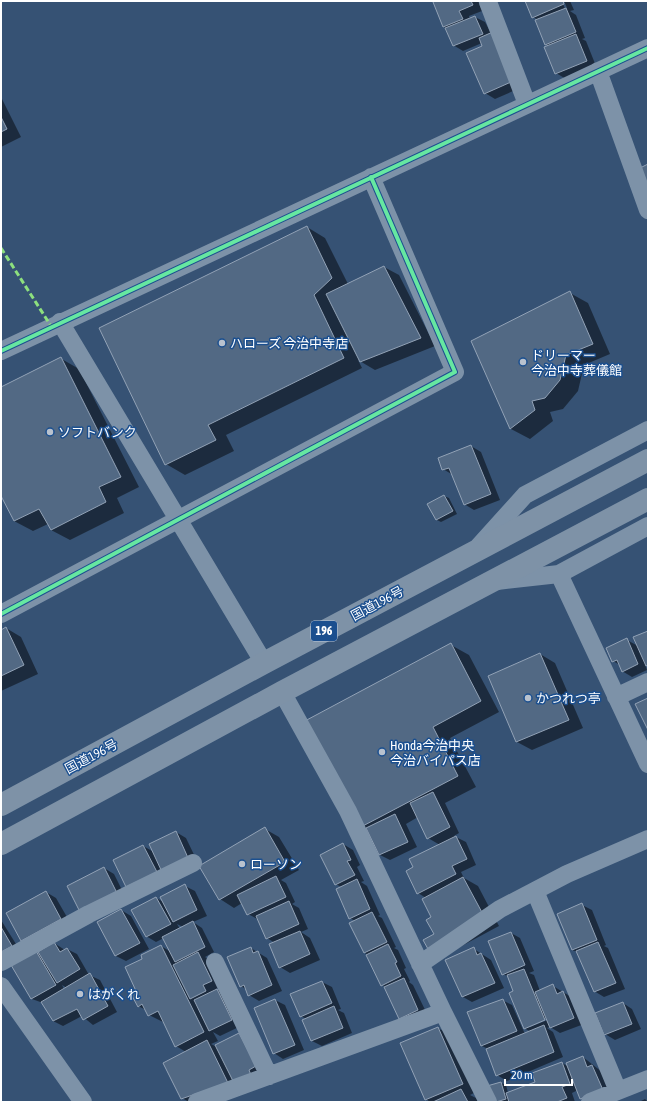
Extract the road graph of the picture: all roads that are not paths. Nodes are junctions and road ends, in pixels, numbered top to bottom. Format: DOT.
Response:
graph roads {
  1 [pos="488,2"];
  2 [pos="646,54"];
  3 [pos="598,71"];
  4 [pos="527,104"];
  5 [pos="371,177"];
  6 [pos="648,210"];
  7 [pos="60,322"];
  8 [pos="1,351"];
  9 [pos="648,430"];
  10 [pos="648,460"];
  11 [pos="648,500"];
  12 [pos="178,520"];
  13 [pos="648,526"];
  14 [pos="473,552"];
  15 [pos="558,574"];
  16 [pos="493,582"];
  17 [pos="1,614"];
  18 [pos="264,663"];
  19 [pos="648,682"];
  20 [pos="282,692"];
  21 [pos="616,697"];
  22 [pos="648,764"];
  23 [pos="1,805"];
  24 [pos="648,839"];
  25 [pos="1,844"];
  26 [pos="193,863"];
  27 [pos="535,891"];
  28 [pos="1,962"];
  29 [pos="215,962"];
  30 [pos="420,964"];
  31 [pos="1,986"];
  32 [pos="443,1012"];
  33 [pos="269,1076"];
  34 [pos="648,1079"];
  35 [pos="618,1091"];
  36 [pos="83,1102"];
  37 [pos="197,1102"];
  38 [pos="488,1102"];
  39 [pos="590,1102"];
  1 -- 4 [label="street"];
  2 -- 3 [label="street"];
  3 -- 4 [label="street"];
  3 -- 6 [label="street"];
  4 -- 5 [label="street"];
  5 -- 7 [label="street"];
  5 -- 12 [label="street"];
  7 -- 8 [label="street"];
  7 -- 12 [label="street"];
  9 -- 14 [label="street"];
  10 -- 14 [label="highway, 国道196号 / 196"];
  11 -- 16 [label="highway"];
  12 -- 17 [label="street"];
  12 -- 18 [label="street"];
  13 -- 15 [label="street"];
  14 -- 18 [label="highway, 国道196号 / 196"];
  15 -- 16 [label="street"];
  15 -- 21 [label="street"];
  16 -- 20 [label="highway"];
  18 -- 23 [label="highway, 国道196号 / 196"];
  19 -- 21 [label="street"];
  20 -- 25 [label="highway"];
  20 -- 30 [label="street"];
  21 -- 22 [label="street"];
  24 -- 27 [label="street"];
  26 -- 28 [label="street"];
  27 -- 30 [label="street"];
  27 -- 35 [label="street"];
  29 -- 33 [label="street"];
  30 -- 32 [label="street"];
  31 -- 36 [label="street"];
  32 -- 33 [label="street"];
  32 -- 38 [label="street"];
  33 -- 37 [label="street"];
  34 -- 35 [label="street"];
  35 -- 39 [label="street"];
}
